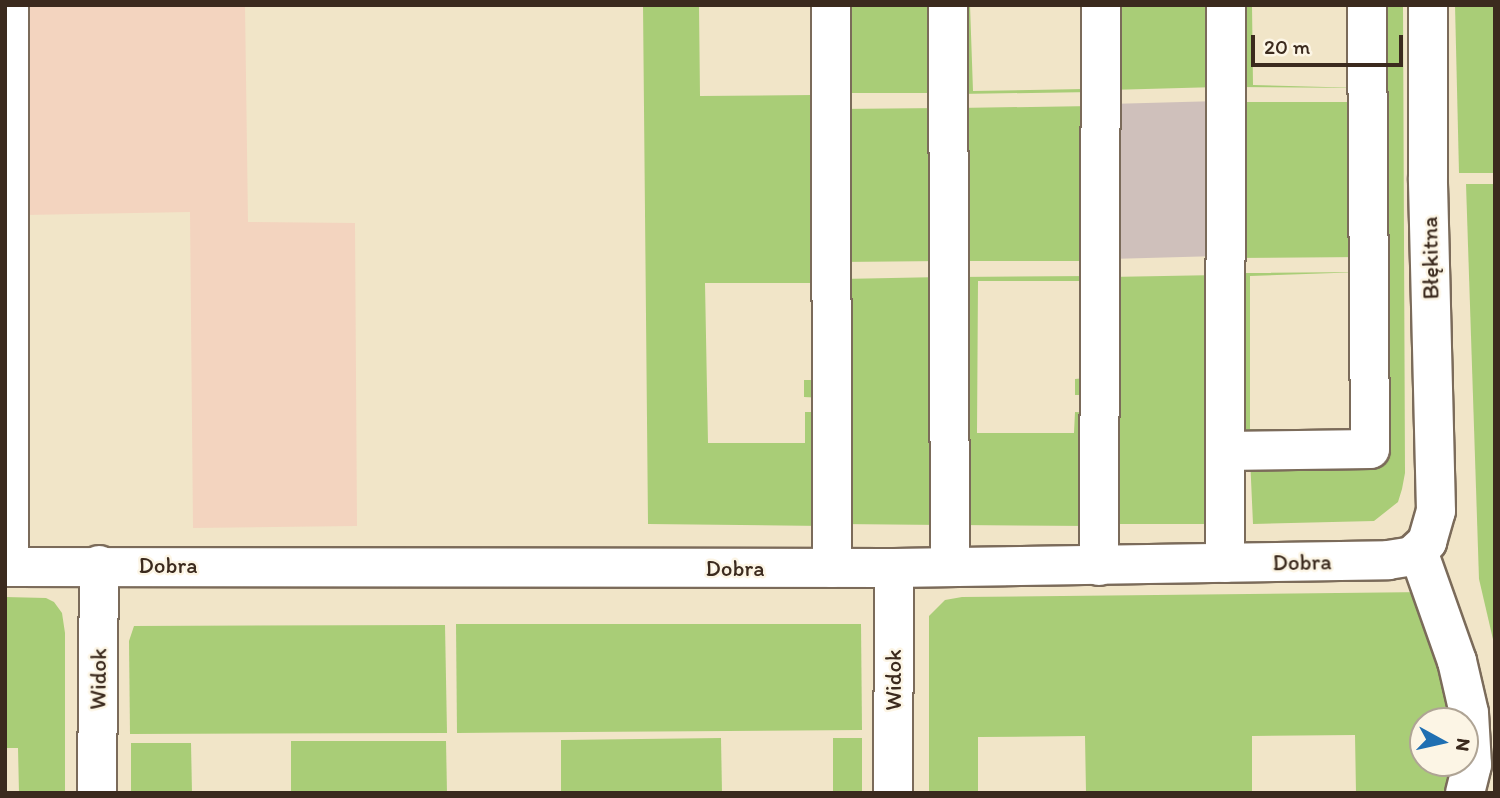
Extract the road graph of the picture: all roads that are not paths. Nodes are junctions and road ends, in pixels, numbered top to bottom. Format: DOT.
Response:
graph roads {
  1 [pos="9,5"];
  2 [pos="831,5"];
  3 [pos="948,5"];
  4 [pos="1101,5"];
  5 [pos="1226,5"];
  6 [pos="1367,5"];
  7 [pos="1428,5"];
  8 [pos="1226,451"];
  9 [pos="1418,551"];
  10 [pos="1225,563"];
  11 [pos="99,565"];
  12 [pos="1099,566"];
  13 [pos="7,567"];
  14 [pos="950,567"];
  15 [pos="832,568"];
  16 [pos="894,568"];
  17 [pos="97,793"];
  18 [pos="893,793"];
  19 [pos="1465,793"];
  1 -- 13 [label="street"];
  2 -- 15 [label="street"];
  3 -- 14 [label="street"];
  4 -- 12 [label="street"];
  5 -- 8 [label="street"];
  6 -- 8 [label="street"];
  7 -- 9 [label="street, Błękitna"];
  8 -- 10 [label="street"];
  9 -- 10 [label="street, Dobra"];
  9 -- 19 [label="street"];
  10 -- 12 [label="street, Dobra"];
  11 -- 13 [label="street, Dobra"];
  11 -- 15 [label="street, Dobra"];
  11 -- 17 [label="street, Widok"];
  12 -- 14 [label="street, Dobra"];
  14 -- 16 [label="street, Dobra"];
  15 -- 16 [label="street, Dobra"];
  16 -- 18 [label="street, Widok"];
}
